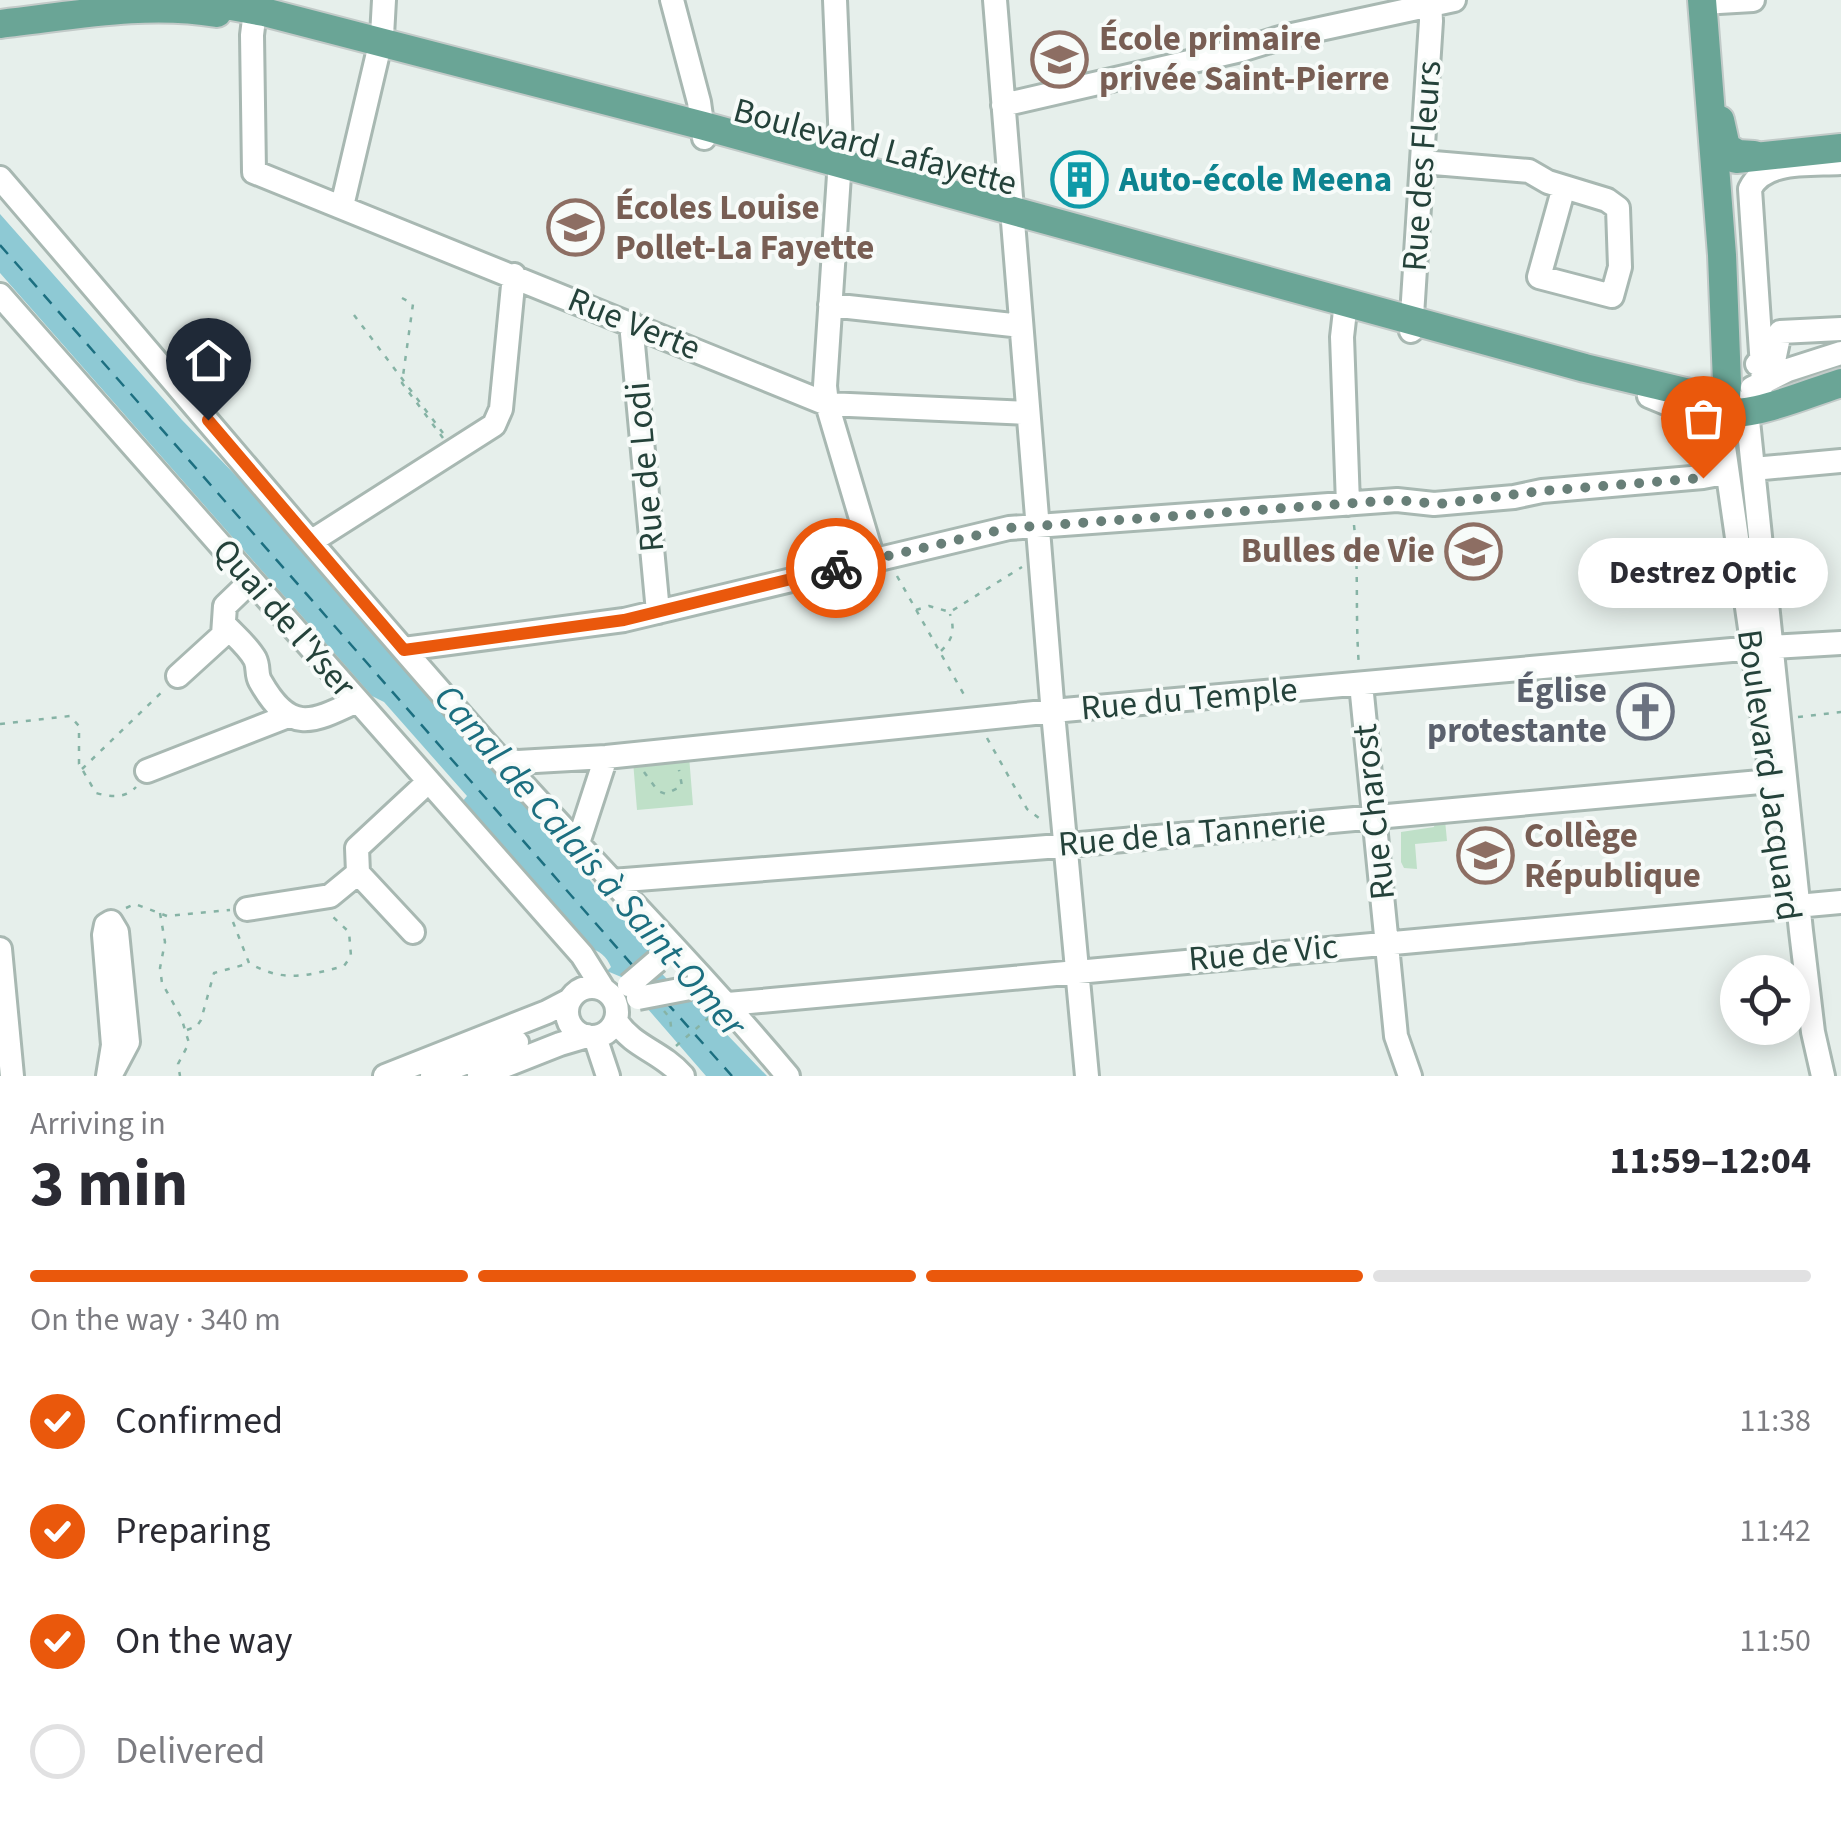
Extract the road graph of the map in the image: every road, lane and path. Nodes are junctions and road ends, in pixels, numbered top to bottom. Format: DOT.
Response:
graph roads {
  1 [pos="102,0"];
  2 [pos="199,0"];
  3 [pos="384,0"];
  4 [pos="672,0"];
  5 [pos="835,0"];
  6 [pos="995,0"];
  7 [pos="1753,0"];
  8 [pos="1707,1"];
  9 [pos="1438,2"];
  10 [pos="0,8"];
  11 [pos="254,15"];
  12 [pos="0,24"];
  13 [pos="379,47"];
  14 [pos="1003,105"];
  15 [pos="704,133"];
  16 [pos="1841,148"];
  17 [pos="1754,155"];
  18 [pos="1422,162"];
  19 [pos="1841,162"];
  20 [pos="839,169"];
  21 [pos="0,178"];
  22 [pos="1564,187"];
  23 [pos="1718,198"];
  24 [pos="342,206"];
  25 [pos="1012,216"];
  26 [pos="514,275"];
  27 [pos="0,296"];
  28 [pos="402,298"];
  29 [pos="830,304"];
  30 [pos="1345,308"];
  31 [pos="354,315"];
  32 [pos="631,322"];
  33 [pos="1411,325"];
  34 [pos="1021,326"];
  35 [pos="1841,329"];
  36 [pos="1841,357"];
  37 [pos="403,379"];
  38 [pos="1841,384"];
  39 [pos="1747,390"];
  40 [pos="1649,396"];
  41 [pos="826,404"];
  42 [pos="1028,413"];
  43 [pos="451,447"];
  44 [pos="1725,458"];
  45 [pos="1841,461"];
  46 [pos="1753,469"];
  47 [pos="1350,504"];
  48 [pos="1038,526"];
  49 [pos="312,541"];
  50 [pos="1040,556"];
  51 [pos="873,559"];
  52 [pos="251,581"];
  53 [pos="916,610"];
  54 [pos="658,612"];
  55 [pos="950,612"];
  56 [pos="224,624"];
  57 [pos="1841,643"];
  58 [pos="1763,647"];
  59 [pos="404,650"];
  60 [pos="940,652"];
  61 [pos="178,676"];
  62 [pos="1360,684"];
  63 [pos="357,701"];
  64 [pos="1053,711"];
  65 [pos="1841,712"];
  66 [pos="288,716"];
  67 [pos="1780,719"];
  68 [pos="0,724"];
  69 [pos="676,750"];
  70 [pos="636,754"];
  71 [pos="606,757"];
  72 [pos="501,760"];
  73 [pos="81,770"];
  74 [pos="147,771"];
  75 [pos="1772,781"];
  76 [pos="428,782"];
  77 [pos="1374,816"];
  78 [pos="578,843"];
  79 [pos="1065,845"];
  80 [pos="358,874"];
  81 [pos="612,881"];
  82 [pos="319,898"];
  83 [pos="1841,902"];
  84 [pos="1792,905"];
  85 [pos="246,909"];
  86 [pos="160,913"];
  87 [pos="111,922"];
  88 [pos="654,925"];
  89 [pos="413,932"];
  90 [pos="566,941"];
  91 [pos="1387,941"];
  92 [pos="0,948"];
  93 [pos="248,963"];
  94 [pos="1076,971"];
  95 [pos="699,986"];
  96 [pos="572,997"];
  97 [pos="619,1000"];
  98 [pos="720,1010"];
  99 [pos="187,1030"];
  100 [pos="591,1037"];
  101 [pos="517,1042"];
  102 [pos="677,1046"];
  103 [pos="12,1076"];
  104 [pos="109,1076"];
  105 [pos="180,1076"];
  106 [pos="385,1076"];
  107 [pos="432,1076"];
  108 [pos="479,1076"];
  109 [pos="608,1076"];
  110 [pos="683,1076"];
  111 [pos="788,1076"];
  112 [pos="1087,1076"];
  113 [pos="1410,1076"];
  114 [pos="1812,1076"];
  115 [pos="1823,1076"];
  1 -- 10 [label="main road"];
  2 -- 11 [label="main road, Boulevard Lafayette"];
  3 -- 13 [label="street"];
  4 -- 15 [label="street"];
  5 -- 20 [label="street"];
  6 -- 14 [label="street"];
  7 -- 8 [label="street"];
  8 -- 17 [label="main road"];
  8 -- 23 [label="main road"];
  9 -- 14 [label="street"];
  9 -- 18 [label="street, Rue des Fleurs"];
  11 -- 12 [label="main road, Boulevard Lafayette"];
  11 -- 13 [label="main road, Boulevard Lafayette"];
  11 -- 24 [label="street, Rue Verte"];
  13 -- 15 [label="main road, Boulevard Lafayette"];
  13 -- 24 [label="street"];
  14 -- 25 [label="street"];
  15 -- 20 [label="main road, Boulevard Lafayette"];
  16 -- 17 [label="main road"];
  17 -- 23 [label="main road"];
  18 -- 22 [label="street"];
  18 -- 33 [label="street, Rue des Fleurs"];
  19 -- 39 [label="street"];
  20 -- 25 [label="main road, Boulevard Lafayette"];
  20 -- 29 [label="street"];
  21 -- 49 [label="street"];
  22 -- 22 [label="street"];
  23 -- 39 [label="main road"];
  24 -- 26 [label="street, Rue Verte"];
  25 -- 30 [label="main road, Boulevard Lafayette"];
  25 -- 34 [label="street"];
  26 -- 32 [label="street, Rue Verte"];
  26 -- 43 [label="street"];
  27 -- 52 [label="street, Quai de l'Yser"];
  28 -- 37 [label="path"];
  29 -- 34 [label="street"];
  29 -- 41 [label="street"];
  30 -- 33 [label="main road, Boulevard Lafayette"];
  30 -- 47 [label="street"];
  31 -- 37 [label="path"];
  32 -- 41 [label="street, Rue Verte"];
  32 -- 54 [label="street, Rue de Lodi"];
  33 -- 39 [label="main road, Boulevard Lafayette"];
  33 -- 40 [label="main road, Boulevard Lafayette"];
  34 -- 42 [label="street"];
  35 -- 39 [label="street"];
  36 -- 39 [label="street"];
  37 -- 43 [label="path"];
  37 -- 43 [label="path"];
  38 -- 39 [label="main road"];
  39 -- 40 [label="main road, Boulevard Lafayette"];
  39 -- 44 [label="street, Boulevard Jacquard"];
  39 -- 46 [label="street, Boulevard Jacquard"];
  40 -- 44 [label="street"];
  41 -- 42 [label="street, Rue Verte"];
  41 -- 51 [label="street"];
  42 -- 48 [label="street"];
  43 -- 49 [label="street"];
  44 -- 47 [label="street"];
  44 -- 58 [label="street, Boulevard Jacquard"];
  45 -- 46 [label="street"];
  46 -- 58 [label="street, Boulevard Jacquard"];
  47 -- 48 [label="street"];
  47 -- 62 [label="path"];
  48 -- 50 [label="street"];
  48 -- 51 [label="street"];
  49 -- 59 [label="street"];
  50 -- 55 [label="path"];
  50 -- 64 [label="street"];
  51 -- 54 [label="street"];
  52 -- 56 [label="street"];
  52 -- 63 [label="street, Quai de l'Yser"];
  53 -- 55 [label="path"];
  54 -- 59 [label="street"];
  55 -- 60 [label="path"];
  56 -- 61 [label="street"];
  56 -- 66 [label="street"];
  57 -- 58 [label="street, Rue du Temple"];
  58 -- 62 [label="street, Rue du Temple"];
  58 -- 67 [label="street, Boulevard Jacquard"];
  58 -- 75 [label="street, Boulevard Jacquard"];
  59 -- 72 [label="street"];
  61 -- 73 [label="path"];
  62 -- 64 [label="street, Rue du Temple"];
  62 -- 77 [label="street, Rue Charost"];
  63 -- 66 [label="street"];
  63 -- 76 [label="street, Quai de l'Yser"];
  64 -- 69 [label="street, Rue du Temple"];
  64 -- 79 [label="street"];
  65 -- 67 [label="path"];
  66 -- 74 [label="street"];
  67 -- 84 [label="street, Boulevard Jacquard"];
  68 -- 73 [label="path"];
  69 -- 70 [label="street, Rue du Temple"];
  69 -- 70 [label="path"];
  70 -- 71 [label="street, Rue du Temple"];
  71 -- 72 [label="street, Rue du Temple"];
  71 -- 78 [label="street"];
  72 -- 78 [label="street"];
  73 -- 74 [label="path"];
  75 -- 77 [label="street, Rue de la Tannerie"];
  75 -- 84 [label="street, Boulevard Jacquard"];
  76 -- 80 [label="street"];
  76 -- 90 [label="street, Quai de l'Yser"];
  77 -- 79 [label="street, Rue de la Tannerie"];
  77 -- 91 [label="street, Rue Charost"];
  78 -- 81 [label="street"];
  79 -- 81 [label="street, Rue de la Tannerie"];
  79 -- 94 [label="street"];
  80 -- 82 [label="street"];
  80 -- 89 [label="street"];
  81 -- 88 [label="street"];
  82 -- 85 [label="street"];
  82 -- 93 [label="path"];
  83 -- 84 [label="street, Rue de Vic"];
  84 -- 91 [label="street, Rue de Vic"];
  84 -- 114 [label="street, Boulevard Jacquard"];
  84 -- 115 [label="street, Boulevard Jacquard"];
  86 -- 87 [label="path"];
  86 -- 93 [label="path"];
  86 -- 99 [label="path"];
  87 -- 104 [label="street"];
  88 -- 95 [label="street"];
  88 -- 97 [label="street, bridge"];
  90 -- 96 [label="street"];
  90 -- 97 [label="street, Quai de l'Yser"];
  91 -- 94 [label="street, Rue de Vic"];
  91 -- 113 [label="street, Rue Charost"];
  92 -- 103 [label="street"];
  93 -- 99 [label="path"];
  94 -- 98 [label="street, Rue de Vic"];
  94 -- 112 [label="street"];
  95 -- 97 [label="street, bridge"];
  95 -- 98 [label="street"];
  96 -- 97 [label="street"];
  96 -- 100 [label="street"];
  96 -- 101 [label="street"];
  97 -- 100 [label="street"];
  97 -- 110 [label="street, Quai de l'Yser"];
  98 -- 102 [label="path"];
  98 -- 111 [label="street"];
  99 -- 105 [label="path"];
  100 -- 101 [label="street"];
  100 -- 109 [label="street"];
  101 -- 106 [label="street"];
  101 -- 107 [label="street"];
  101 -- 108 [label="street"];
}
